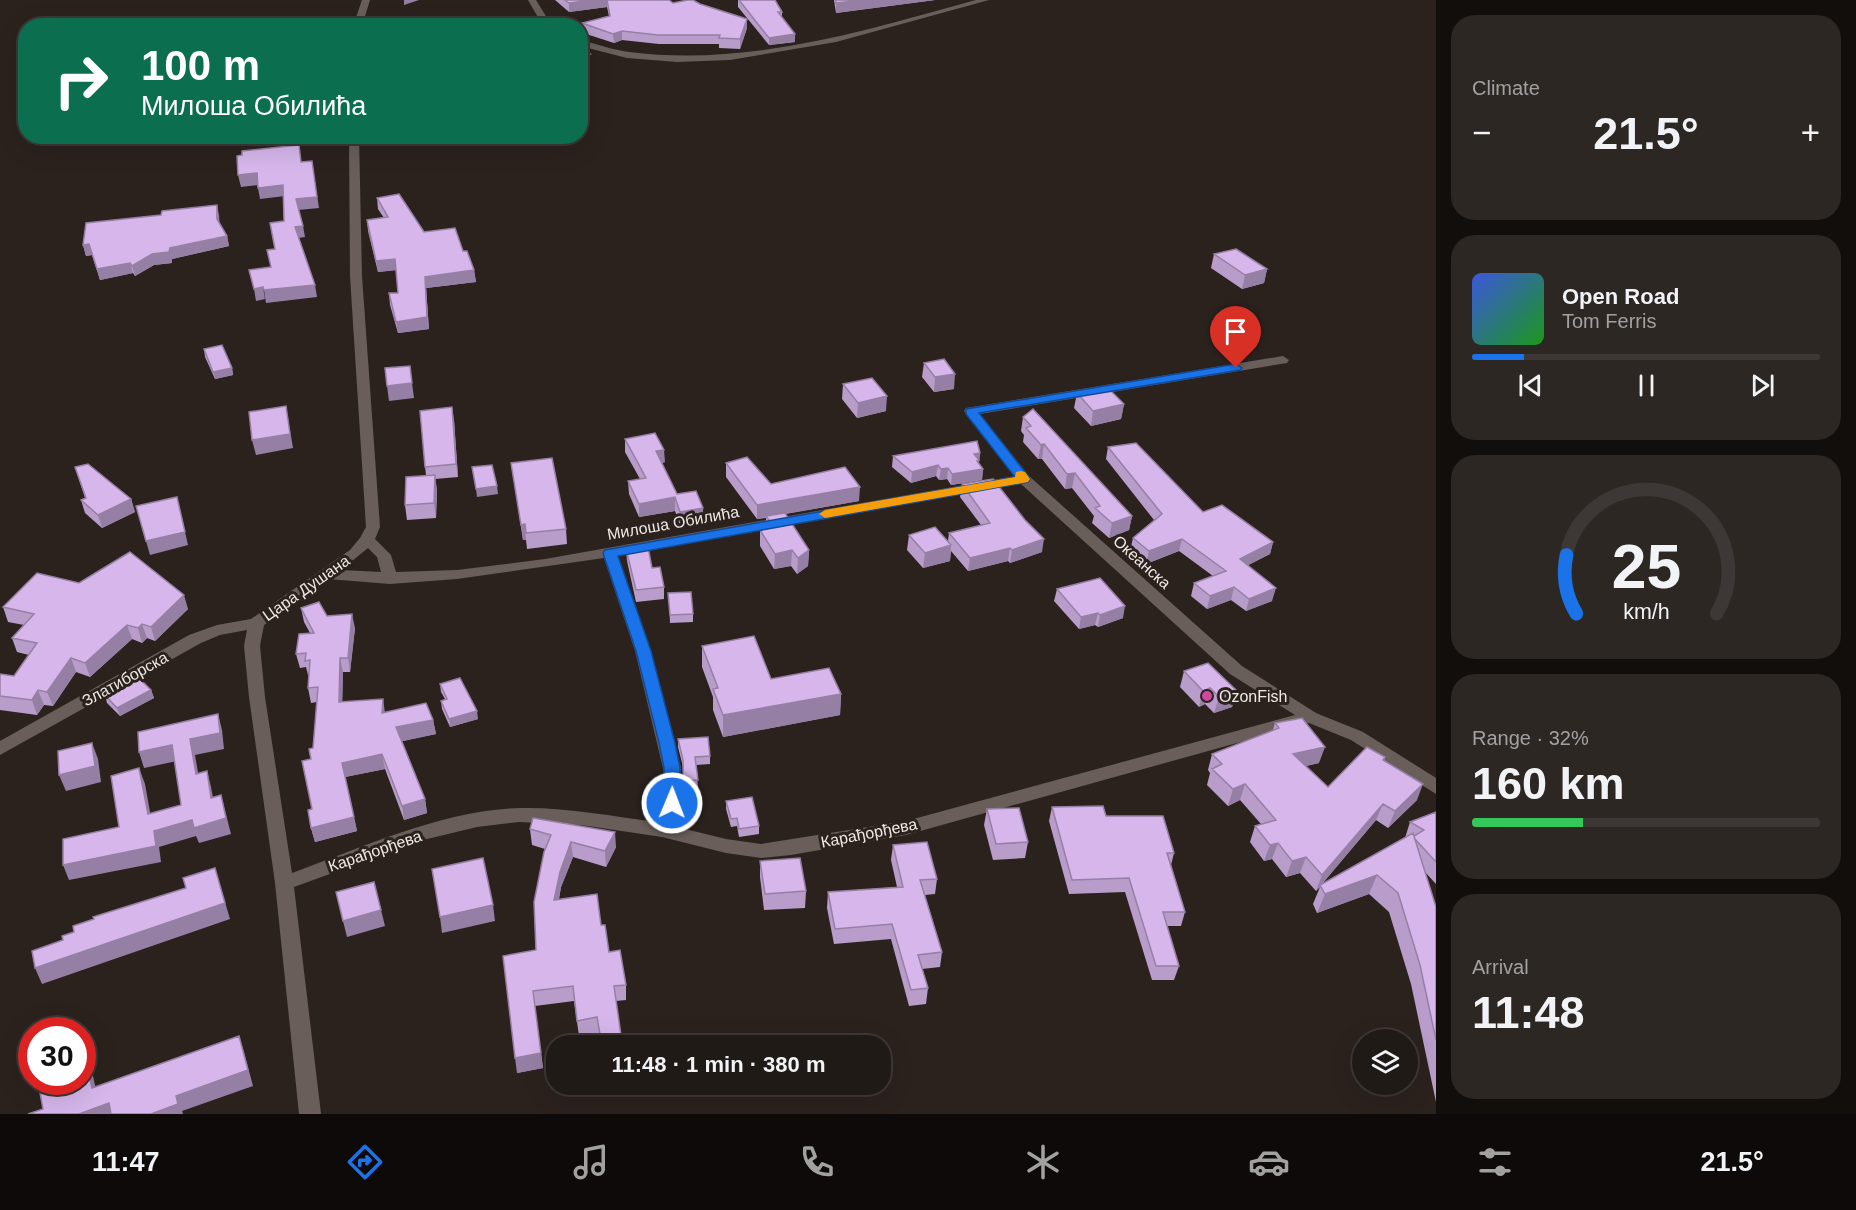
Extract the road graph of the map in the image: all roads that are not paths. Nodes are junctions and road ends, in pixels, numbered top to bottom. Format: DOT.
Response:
graph roads {
  1 [pos="366,0"];
  2 [pos="532,0"];
  3 [pos="985,0"];
  4 [pos="360,18"];
  5 [pos="543,18"];
  6 [pos="588,45"];
  7 [pos="354,144"];
  8 [pos="1283,360"];
  9 [pos="1024,479"];
  10 [pos="367,540"];
  11 [pos="610,553"];
  12 [pos="326,574"];
  13 [pos="390,579"];
  14 [pos="256,623"];
  15 [pos="1310,717"];
  16 [pos="0,749"];
  17 [pos="1436,787"];
  18 [pos="662,830"];
  19 [pos="284,883"];
  20 [pos="310,1114"];
  1 -- 4 [label="street"];
  2 -- 5 [label="street"];
  3 -- 6 [label="street"];
  7 -- 10 [label="street"];
  8 -- 9 [label="street, Океанска"];
  9 -- 11 [label="street, Милоша Обилића"];
  9 -- 15 [label="street, Океанска"];
  10 -- 12 [label="street, Цара Душана"];
  10 -- 13 [label="street"];
  11 -- 13 [label="street, Милоша Обилића"];
  11 -- 18 [label="street"];
  12 -- 13 [label="street, Милоша Обилића"];
  12 -- 14 [label="street, Цара Душана"];
  14 -- 16 [label="street, Златиборска"];
  14 -- 19 [label="street, Цара Душана"];
  15 -- 17 [label="street"];
  15 -- 18 [label="street, Карађорђева"];
  18 -- 19 [label="street, Карађорђева"];
  19 -- 20 [label="street, Цара Душана"];
}
